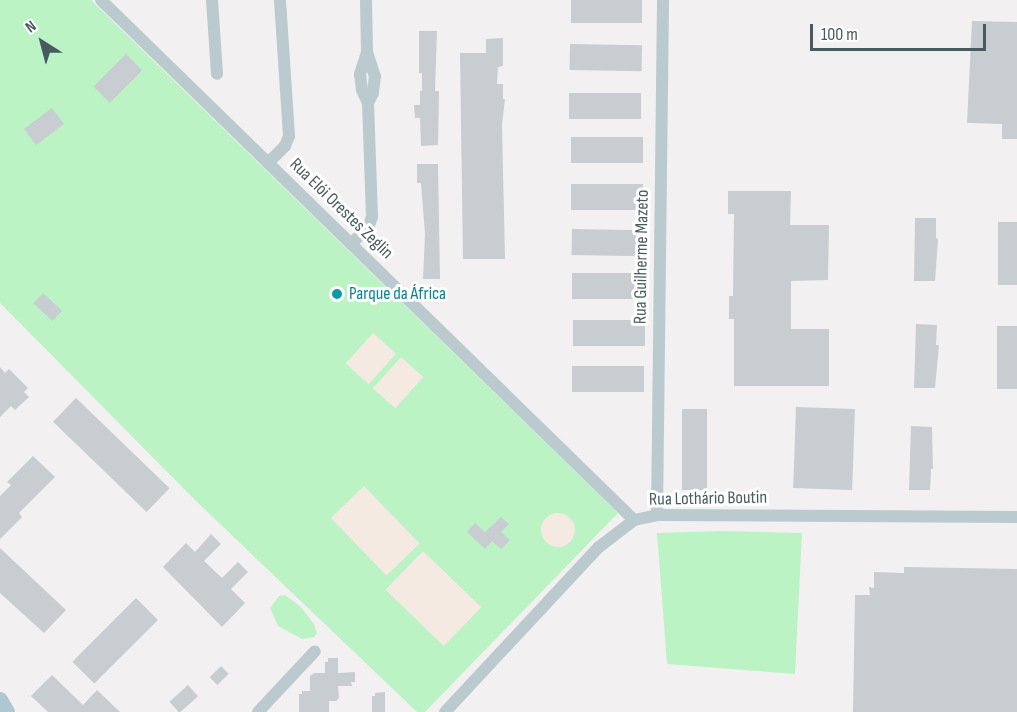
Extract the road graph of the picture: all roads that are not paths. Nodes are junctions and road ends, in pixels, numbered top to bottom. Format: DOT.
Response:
graph roads {
  1 [pos="101,0"];
  2 [pos="212,0"];
  3 [pos="280,0"];
  4 [pos="366,0"];
  5 [pos="663,0"];
  6 [pos="217,74"];
  7 [pos="268,163"];
  8 [pos="351,244"];
  9 [pos="657,515"];
  10 [pos="1017,517"];
  11 [pos="634,520"];
  12 [pos="315,651"];
  13 [pos="0,700"];
  14 [pos="8,712"];
  15 [pos="258,712"];
  16 [pos="445,712"];
  1 -- 7 [label="street, Rua Elói Orestes Zeglin"];
  2 -- 6 [label="street"];
  3 -- 7 [label="street"];
  4 -- 8 [label="street"];
  5 -- 9 [label="street, Rua Guilherme Mazeto"];
  7 -- 8 [label="street, Rua Elói Orestes Zeglin"];
  8 -- 11 [label="street, Rua Elói Orestes Zeglin"];
  9 -- 10 [label="street, Rua Lothário Boutin"];
  9 -- 11 [label="street, Rua Lothário Boutin"];
  11 -- 16 [label="street, Rua Lothário Boutin"];
  12 -- 15 [label="street"];
  13 -- 14 [label="main road"];
}
